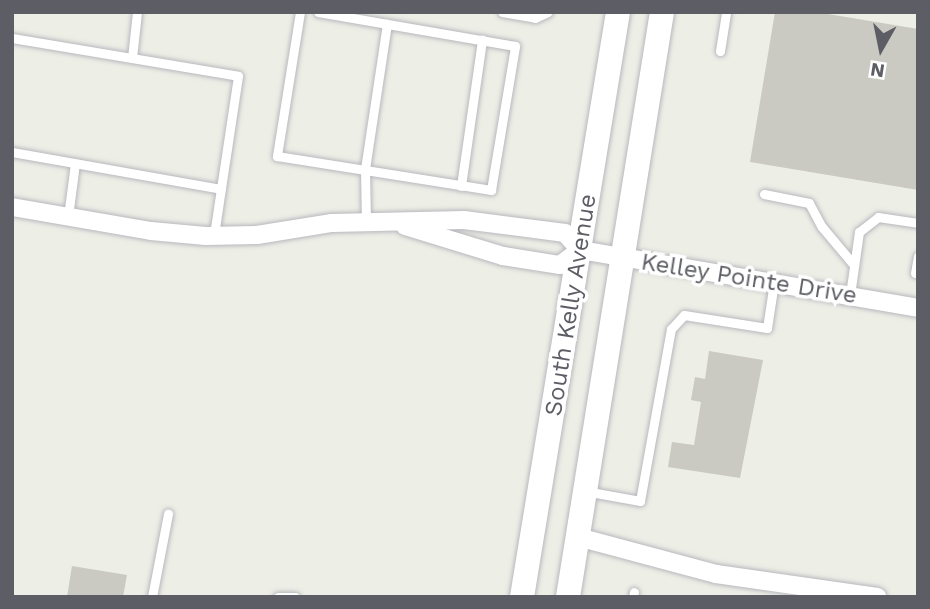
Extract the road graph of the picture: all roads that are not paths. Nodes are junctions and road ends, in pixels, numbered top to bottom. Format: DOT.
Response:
graph roads {
  1 [pos="137,12"];
  2 [pos="300,12"];
  3 [pos="318,12"];
  4 [pos="502,12"];
  5 [pos="548,12"];
  6 [pos="618,12"];
  7 [pos="662,12"];
  8 [pos="726,12"];
  9 [pos="387,24"];
  10 [pos="12,38"];
  11 [pos="482,40"];
  12 [pos="720,51"];
  13 [pos="132,58"];
  14 [pos="12,152"];
  15 [pos="75,163"];
  16 [pos="365,169"];
  17 [pos="461,186"];
  18 [pos="221,189"];
  19 [pos="764,194"];
  20 [pos="12,207"];
  21 [pos="68,217"];
  22 [pos="375,221"];
  23 [pos="918,223"];
  24 [pos="214,235"];
  25 [pos="580,250"];
  26 [pos="918,256"];
  27 [pos="625,259"];
  28 [pos="854,265"];
  29 [pos="915,273"];
  30 [pos="774,282"];
  31 [pos="850,295"];
  32 [pos="918,308"];
  33 [pos="585,491"];
  34 [pos="168,514"];
  35 [pos="578,537"];
  36 [pos="152,597"];
  37 [pos="278,597"];
  38 [pos="295,597"];
  39 [pos="522,597"];
  40 [pos="568,597"];
  41 [pos="877,597"];
  1 -- 13 [label="lane"];
  2 -- 16 [label="lane"];
  3 -- 9 [label="lane"];
  4 -- 5 [label="lane"];
  6 -- 25 [label="main road, South Kelly Avenue"];
  7 -- 27 [label="main road, South Kelly Avenue"];
  8 -- 12 [label="lane"];
  9 -- 11 [label="lane"];
  9 -- 16 [label="lane"];
  10 -- 13 [label="lane"];
  11 -- 17 [label="lane"];
  11 -- 17 [label="lane"];
  13 -- 18 [label="lane"];
  14 -- 15 [label="lane"];
  15 -- 18 [label="lane"];
  15 -- 21 [label="lane"];
  16 -- 17 [label="lane"];
  16 -- 22 [label="lane"];
  18 -- 24 [label="lane"];
  19 -- 28 [label="lane"];
  20 -- 21 [label="street"];
  21 -- 24 [label="street"];
  22 -- 24 [label="street"];
  22 -- 25 [label="street"];
  22 -- 25 [label="street"];
  23 -- 28 [label="lane"];
  25 -- 27 [label="street, Kelley Pointe Drive"];
  25 -- 39 [label="main road, South Kelly Avenue"];
  26 -- 29 [label="lane"];
  27 -- 30 [label="street, Kelley Pointe Drive"];
  27 -- 33 [label="main road, South Kelly Avenue"];
  28 -- 31 [label="lane"];
  30 -- 31 [label="street, Kelley Pointe Drive"];
  30 -- 33 [label="lane"];
  31 -- 32 [label="street, Kelley Pointe Drive"];
  33 -- 35 [label="main road, South Kelly Avenue"];
  34 -- 36 [label="lane"];
  35 -- 40 [label="main road, South Kelly Avenue"];
  35 -- 41 [label="street"];
  37 -- 38 [label="lane"];
}
